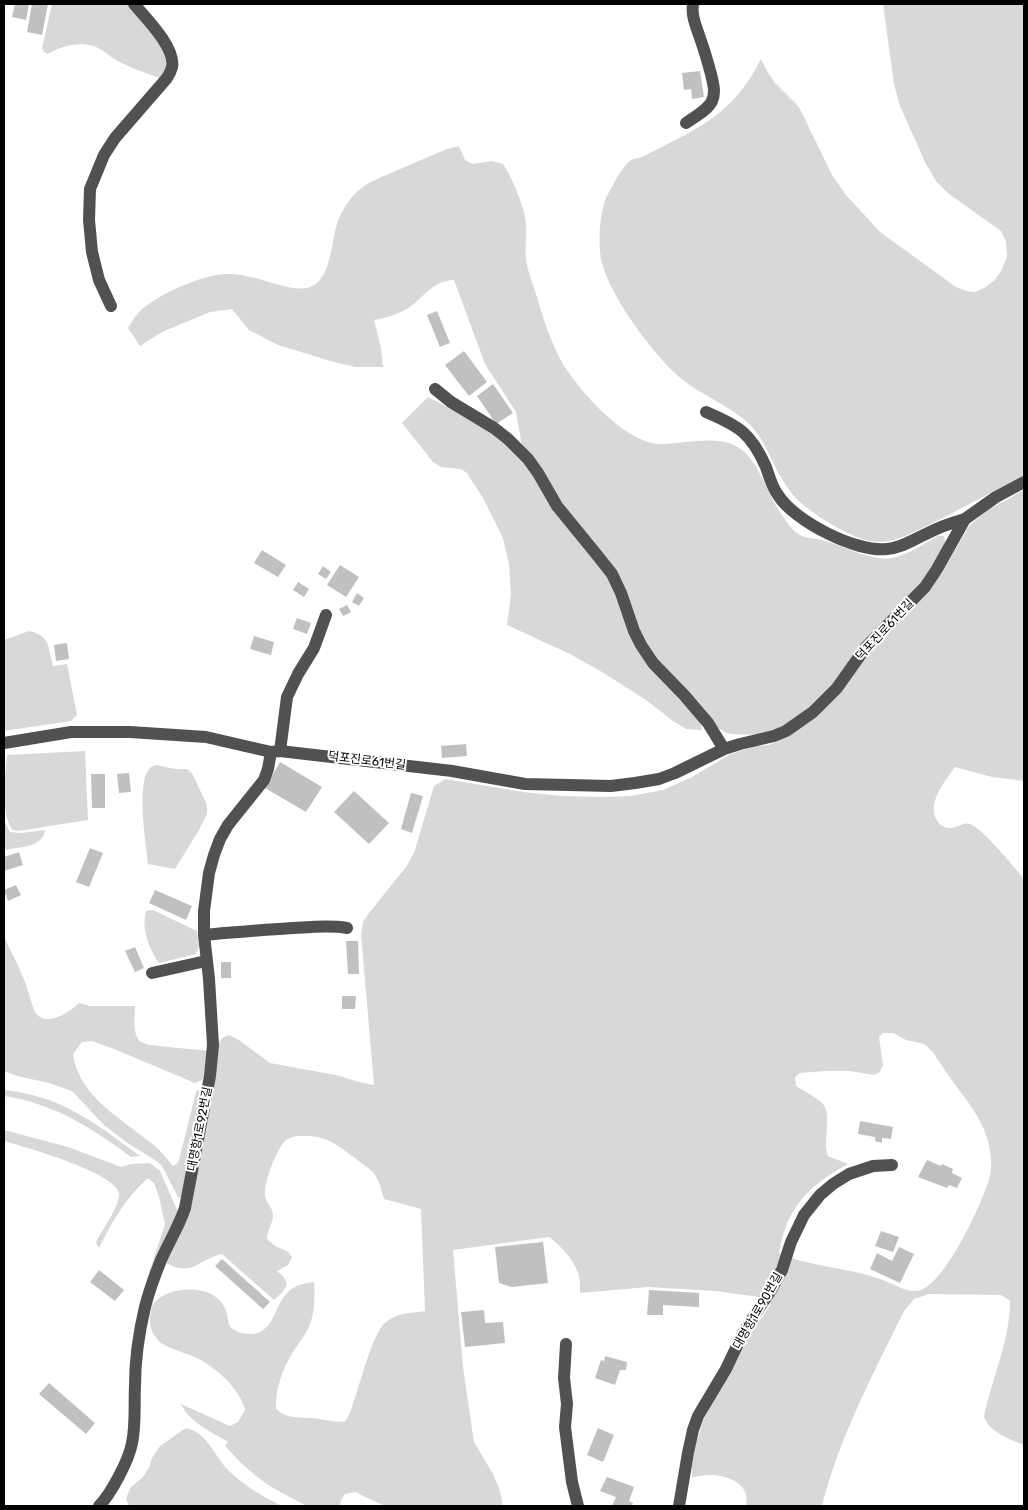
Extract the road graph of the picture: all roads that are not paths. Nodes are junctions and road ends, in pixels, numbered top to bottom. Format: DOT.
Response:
graph roads {
  1 [pos="134,4"];
  2 [pos="693,4"];
  3 [pos="686,123"];
  4 [pos="111,306"];
  5 [pos="434,389"];
  6 [pos="706,412"];
  7 [pos="1024,482"];
  8 [pos="965,519"];
  9 [pos="326,615"];
  10 [pos="4,743"];
  11 [pos="724,749"];
  12 [pos="276,751"];
  13 [pos="348,928"];
  14 [pos="204,935"];
  15 [pos="206,961"];
  16 [pos="152,973"];
  17 [pos="892,1165"];
  18 [pos="566,1344"];
  19 [pos="99,1506"];
  20 [pos="578,1506"];
  21 [pos="679,1506"];
  1 -- 4 [label="lane"];
  2 -- 3 [label="lane"];
  5 -- 11 [label="lane"];
  6 -- 8 [label="lane"];
  7 -- 8 [label="lane, 덕포진로61번길"];
  8 -- 11 [label="lane, 덕포진로61번길"];
  9 -- 12 [label="lane, 대명항1로92번길"];
  10 -- 12 [label="lane, 덕포진로61번길"];
  11 -- 12 [label="lane, 덕포진로61번길"];
  12 -- 14 [label="lane, 대명항1로92번길"];
  13 -- 14 [label="lane"];
  14 -- 15 [label="lane, 대명항1로92번길"];
  15 -- 16 [label="lane"];
  15 -- 19 [label="lane, 대명항1로92번길"];
  17 -- 21 [label="lane, 대명항1로90번길"];
  18 -- 20 [label="lane"];
}
